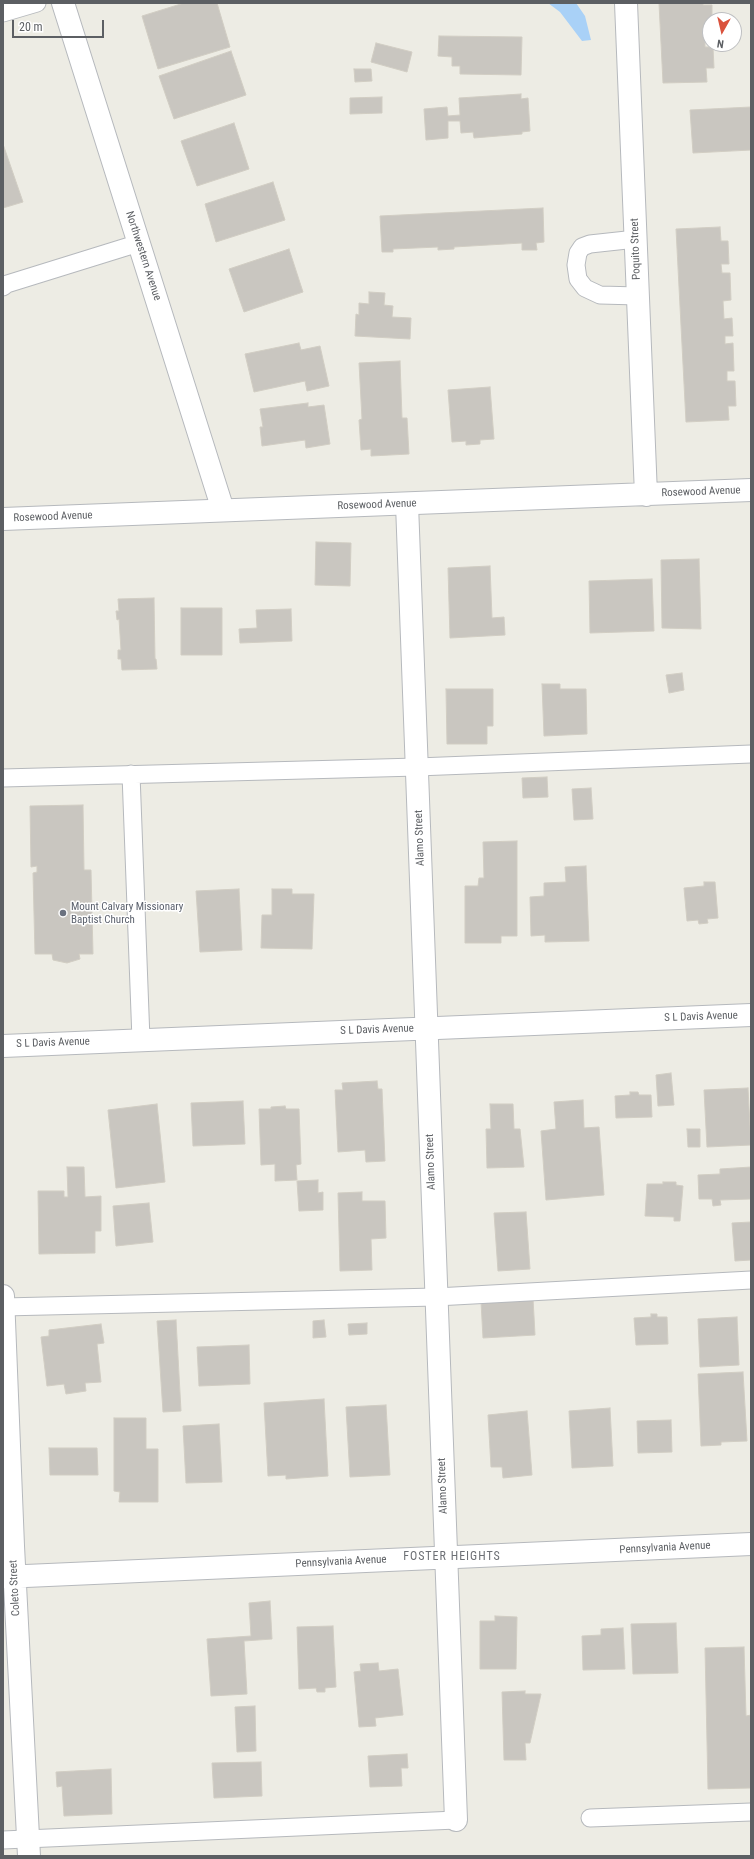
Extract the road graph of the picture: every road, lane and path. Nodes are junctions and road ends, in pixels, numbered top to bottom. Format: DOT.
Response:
graph roads {
  1 [pos="37,3"];
  2 [pos="63,3"];
  3 [pos="626,3"];
  4 [pos="3,13"];
  5 [pos="636,239"];
  6 [pos="138,243"];
  7 [pos="3,287"];
  8 [pos="638,296"];
  9 [pos="751,490"];
  10 [pos="646,494"];
  11 [pos="407,504"];
  12 [pos="223,510"];
  13 [pos="3,519"];
  14 [pos="751,754"];
  15 [pos="417,767"];
  16 [pos="131,774"];
  17 [pos="3,778"];
  18 [pos="751,1015"];
  19 [pos="427,1028"];
  20 [pos="141,1040"];
  21 [pos="3,1046"];
  22 [pos="751,1280"];
  23 [pos="3,1296"];
  24 [pos="436,1297"];
  25 [pos="3,1307"];
  26 [pos="751,1544"];
  27 [pos="446,1558"];
  28 [pos="9,1577"];
  29 [pos="751,1812"];
  30 [pos="590,1818"];
  31 [pos="456,1820"];
  32 [pos="3,1840"];
  33 [pos="28,1848"];
  1 -- 4 [label="lane"];
  2 -- 6 [label="street, Northwestern Avenue"];
  3 -- 5 [label="street, Poquito Street"];
  5 -- 8 [label="street, Poquito Street"];
  5 -- 8 [label="lane"];
  6 -- 7 [label="lane"];
  6 -- 12 [label="street, Northwestern Avenue"];
  8 -- 10 [label="street, Poquito Street"];
  9 -- 10 [label="street, Rosewood Avenue"];
  10 -- 11 [label="street, Rosewood Avenue"];
  11 -- 12 [label="street, Rosewood Avenue"];
  11 -- 15 [label="street, Alamo Street"];
  12 -- 13 [label="street, Rosewood Avenue"];
  14 -- 15 [label="lane"];
  15 -- 16 [label="lane"];
  15 -- 19 [label="street, Alamo Street"];
  16 -- 17 [label="lane"];
  16 -- 20 [label="lane"];
  18 -- 19 [label="street, S L Davis Avenue"];
  19 -- 20 [label="street, S L Davis Avenue"];
  19 -- 24 [label="street, Alamo Street"];
  20 -- 21 [label="street, S L Davis Avenue"];
  22 -- 24 [label="lane"];
  23 -- 25 [label="street, Coleto Street"];
  24 -- 25 [label="lane"];
  24 -- 27 [label="street, Alamo Street"];
  25 -- 28 [label="street, Coleto Street"];
  26 -- 27 [label="street, Pennsylvania Avenue"];
  27 -- 28 [label="street, Pennsylvania Avenue"];
  27 -- 31 [label="street, Alamo Street"];
  28 -- 33 [label="street, Coleto Street"];
  29 -- 30 [label="lane"];
  31 -- 33 [label="lane"];
  32 -- 33 [label="lane"];
}
